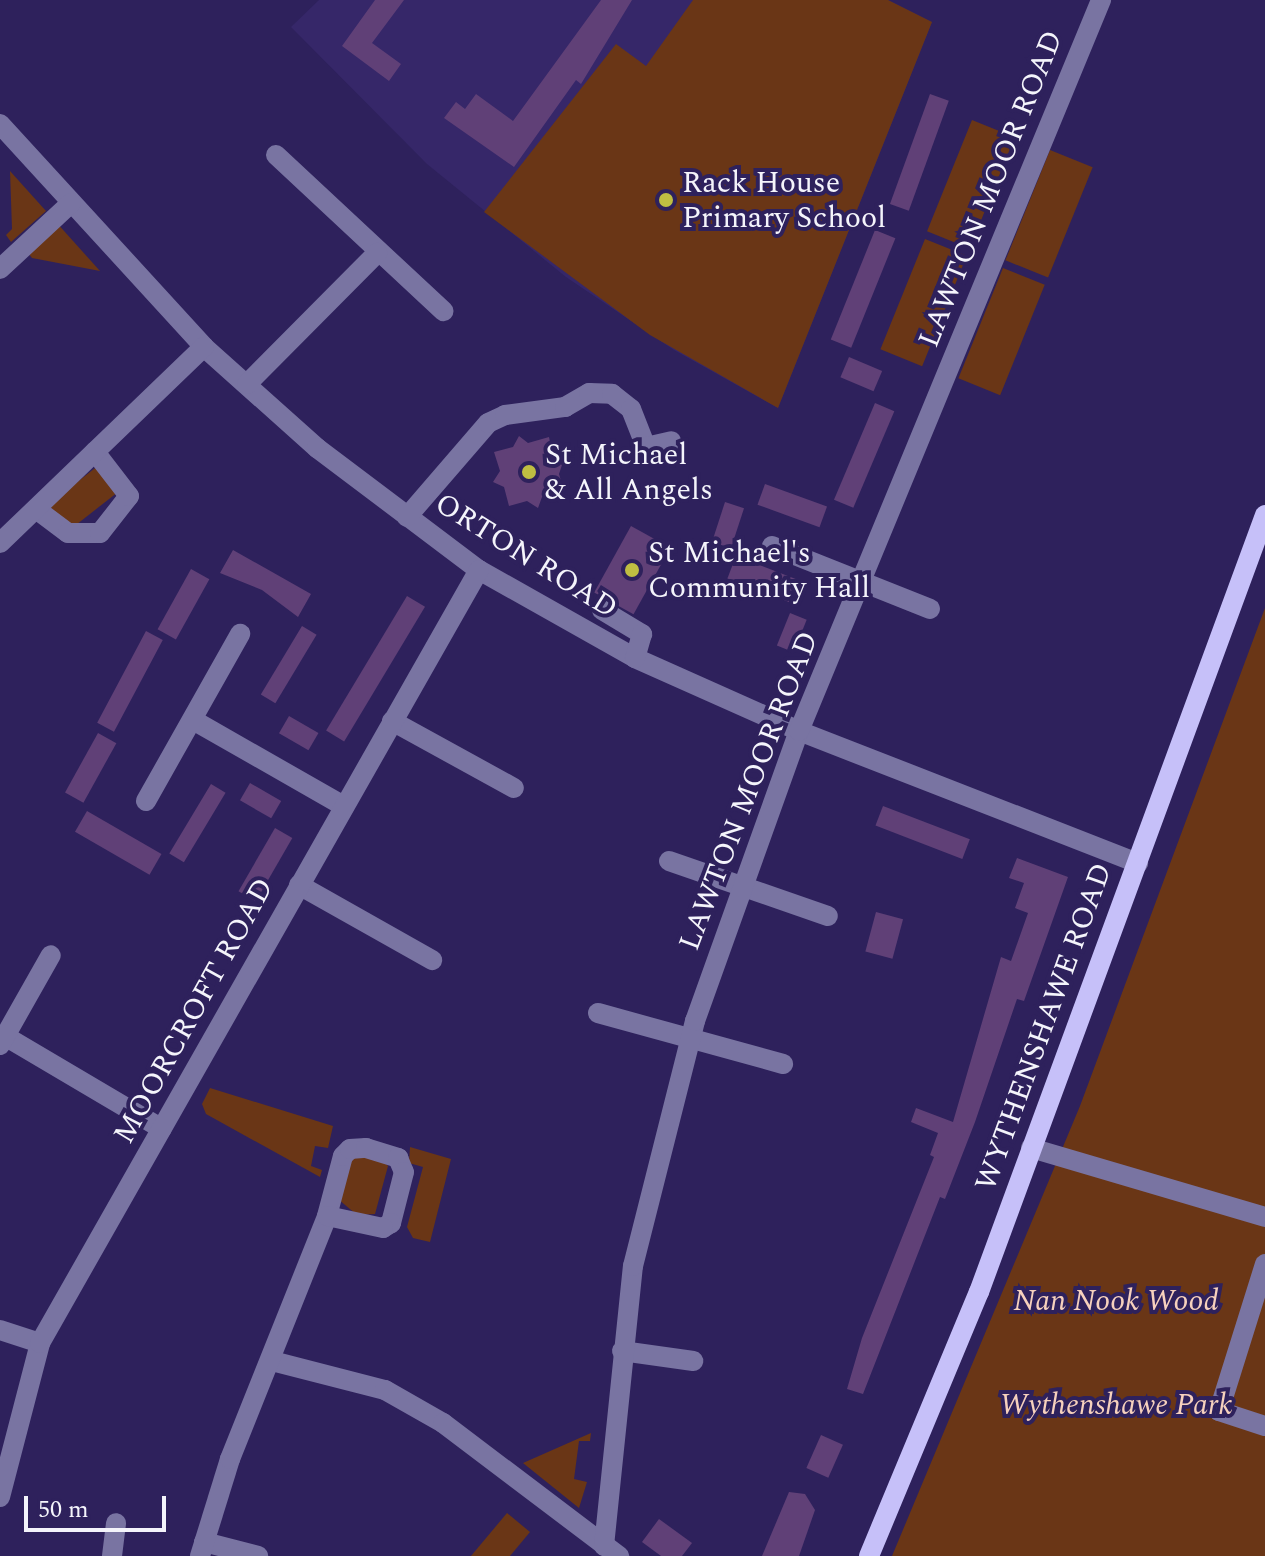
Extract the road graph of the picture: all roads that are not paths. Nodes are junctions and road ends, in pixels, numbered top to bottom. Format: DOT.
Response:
graph roads {
  1 [pos="1101,0"];
  2 [pos="0,124"];
  3 [pos="276,155"];
  4 [pos="71,203"];
  5 [pos="377,253"];
  6 [pos="0,269"];
  7 [pos="443,311"];
  8 [pos="204,347"];
  9 [pos="247,384"];
  10 [pos="671,441"];
  11 [pos="95,452"];
  12 [pos="36,509"];
  13 [pos="1265,515"];
  14 [pos="407,517"];
  15 [pos="0,543"];
  16 [pos="772,546"];
  17 [pos="479,570"];
  18 [pos="864,581"];
  19 [pos="930,609"];
  20 [pos="602,610"];
  21 [pos="240,634"];
  22 [pos="635,658"];
  23 [pos="193,720"];
  24 [pos="392,721"];
  25 [pos="799,731"];
  26 [pos="514,788"];
  27 [pos="146,801"];
  28 [pos="344,806"];
  29 [pos="669,861"];
  30 [pos="1138,863"];
  31 [pos="299,885"];
  32 [pos="741,887"];
  33 [pos="828,916"];
  34 [pos="51,955"];
  35 [pos="432,960"];
  36 [pos="598,1013"];
  37 [pos="690,1038"];
  38 [pos="3,1041"];
  39 [pos="783,1064"];
  40 [pos="162,1129"];
  41 [pos="1031,1148"];
  42 [pos="327,1216"];
  43 [pos="1265,1217"];
  44 [pos="1265,1264"];
  45 [pos="0,1330"];
  46 [pos="40,1343"];
  47 [pos="622,1351"];
  48 [pos="272,1361"];
  49 [pos="693,1361"];
  50 [pos="1265,1426"];
  51 [pos="0,1497"];
  52 [pos="116,1523"];
  53 [pos="202,1549"];
  54 [pos="612,1551"];
  55 [pos="112,1556"];
  56 [pos="258,1556"];
  57 [pos="869,1556"];
  1 -- 18 [label="street, LAWTON MOOR ROAD"];
  2 -- 4 [label="street, ORTON ROAD"];
  3 -- 5 [label="street"];
  4 -- 6 [label="street"];
  4 -- 8 [label="street, ORTON ROAD"];
  5 -- 7 [label="street"];
  5 -- 9 [label="street"];
  8 -- 9 [label="street, ORTON ROAD"];
  8 -- 11 [label="street"];
  9 -- 14 [label="street, ORTON ROAD"];
  10 -- 14 [label="street"];
  11 -- 12 [label="street"];
  11 -- 12 [label="street"];
  12 -- 15 [label="street"];
  13 -- 30 [label="main road, WYTHENSHAWE ROAD"];
  14 -- 17 [label="street, ORTON ROAD"];
  16 -- 18 [label="street"];
  17 -- 22 [label="street, ORTON ROAD"];
  17 -- 24 [label="street, MOORCROFT ROAD"];
  18 -- 19 [label="street"];
  18 -- 25 [label="street, LAWTON MOOR ROAD"];
  20 -- 22 [label="street"];
  21 -- 23 [label="street"];
  22 -- 25 [label="street, ORTON ROAD"];
  23 -- 27 [label="street"];
  23 -- 28 [label="street"];
  24 -- 26 [label="street"];
  24 -- 28 [label="street, MOORCROFT ROAD"];
  25 -- 30 [label="street, ORTON ROAD"];
  25 -- 32 [label="street, LAWTON MOOR ROAD"];
  28 -- 31 [label="street, MOORCROFT ROAD"];
  29 -- 32 [label="street"];
  30 -- 41 [label="main road, WYTHENSHAWE ROAD"];
  31 -- 35 [label="street"];
  31 -- 40 [label="street, MOORCROFT ROAD"];
  32 -- 33 [label="street"];
  32 -- 37 [label="street, LAWTON MOOR ROAD"];
  34 -- 38 [label="street"];
  36 -- 37 [label="street"];
  37 -- 39 [label="street"];
  37 -- 47 [label="street, LAWTON MOOR ROAD"];
  38 -- 40 [label="street"];
  40 -- 46 [label="street, MOORCROFT ROAD"];
  41 -- 43 [label="street"];
  41 -- 57 [label="main road, WYTHENSHAWE ROAD"];
  42 -- 42 [label="street"];
  42 -- 48 [label="street"];
  44 -- 50 [label="street"];
  45 -- 46 [label="street"];
  46 -- 51 [label="street, MOORCROFT ROAD"];
  47 -- 49 [label="street"];
  47 -- 54 [label="street, LAWTON MOOR ROAD"];
  48 -- 53 [label="street"];
  48 -- 54 [label="street"];
  52 -- 55 [label="street"];
  53 -- 56 [label="street"];
}
